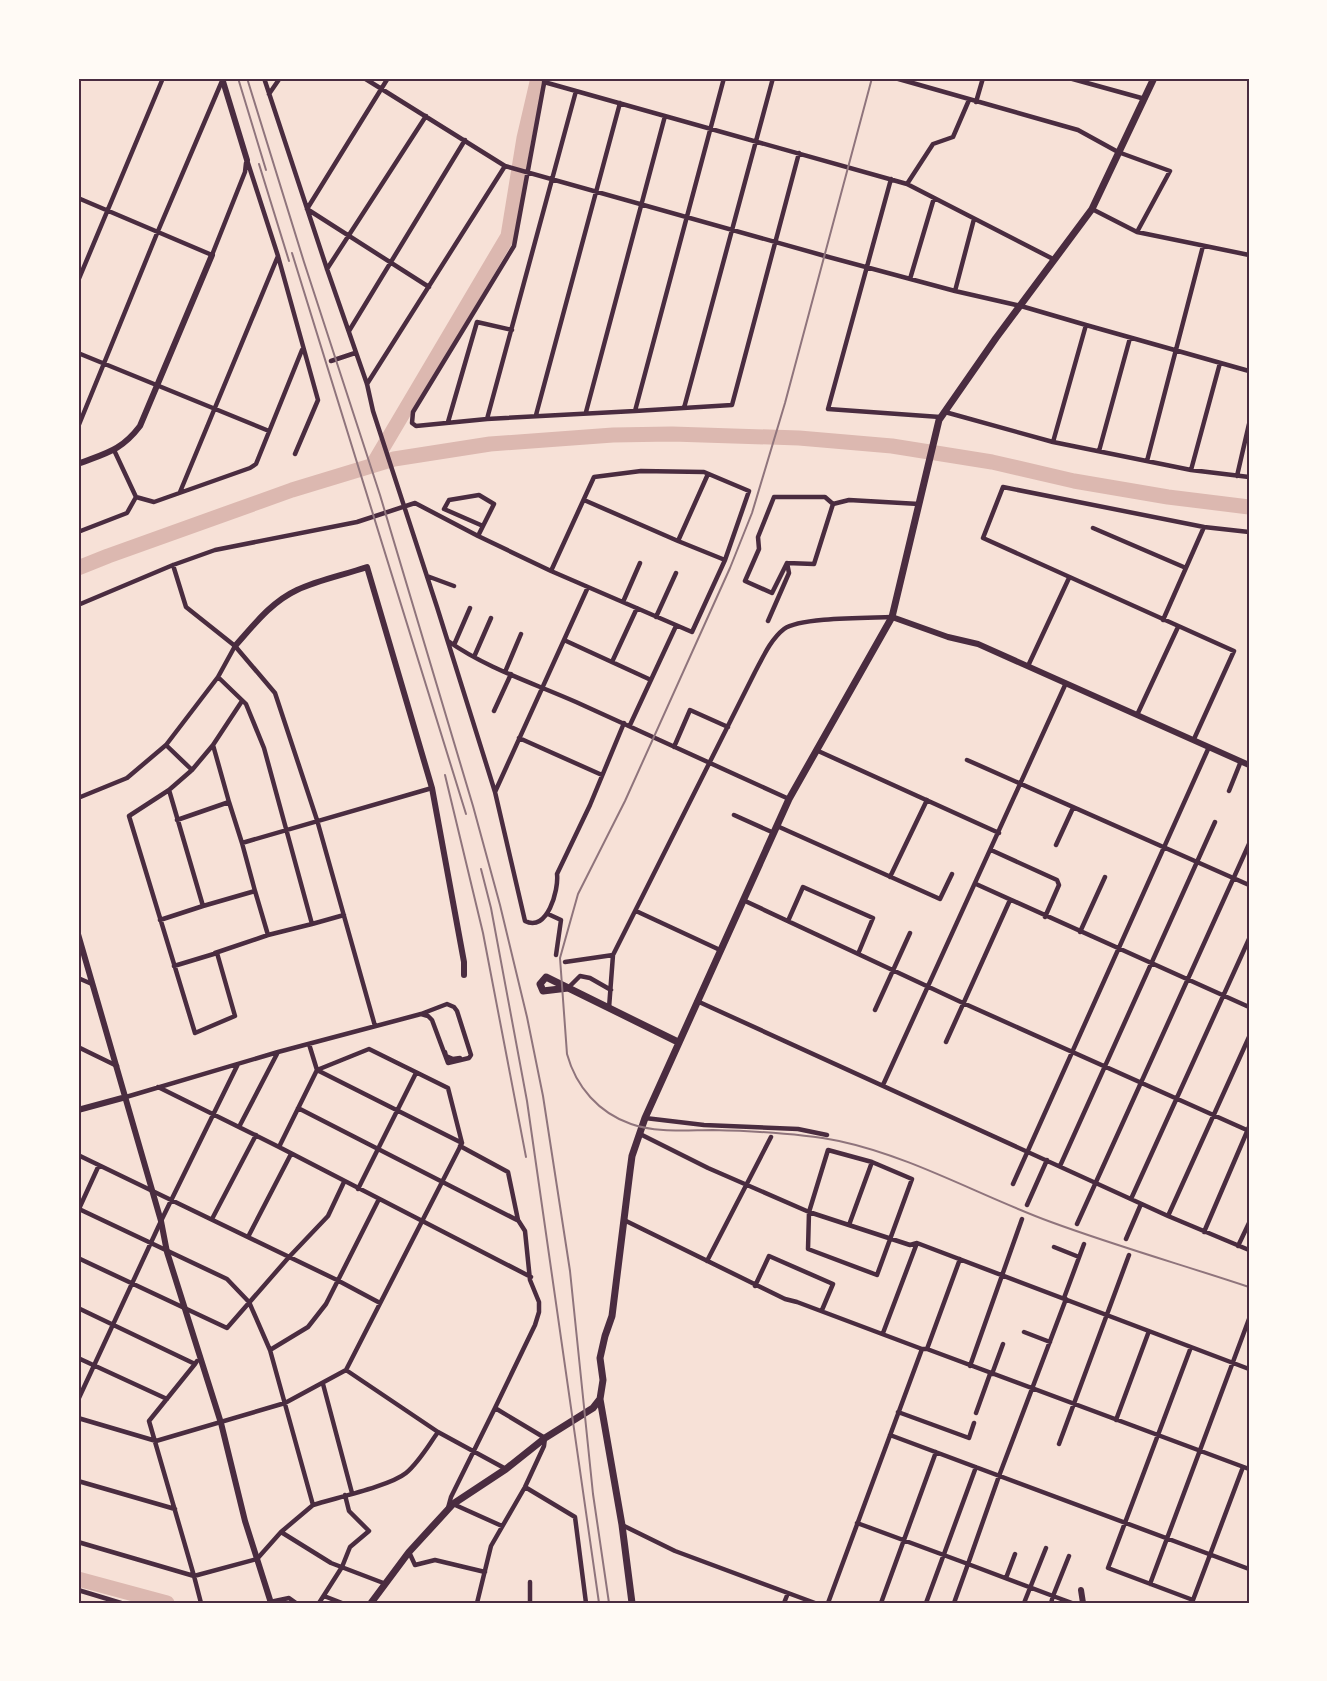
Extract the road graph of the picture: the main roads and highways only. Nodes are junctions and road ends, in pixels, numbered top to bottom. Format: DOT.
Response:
graph roads {
  1 [pos="1154,78"];
  2 [pos="568,988"];
  3 [pos="678,1042"];
  4 [pos="600,1400"];
  5 [pos="372,1601"];
  6 [pos="632,1603"];
  1 -- 3 [label="main road"];
  2 -- 3 [label="main road"];
  3 -- 4 [label="main road"];
  4 -- 5 [label="main road"];
  4 -- 6 [label="main road"];
}
